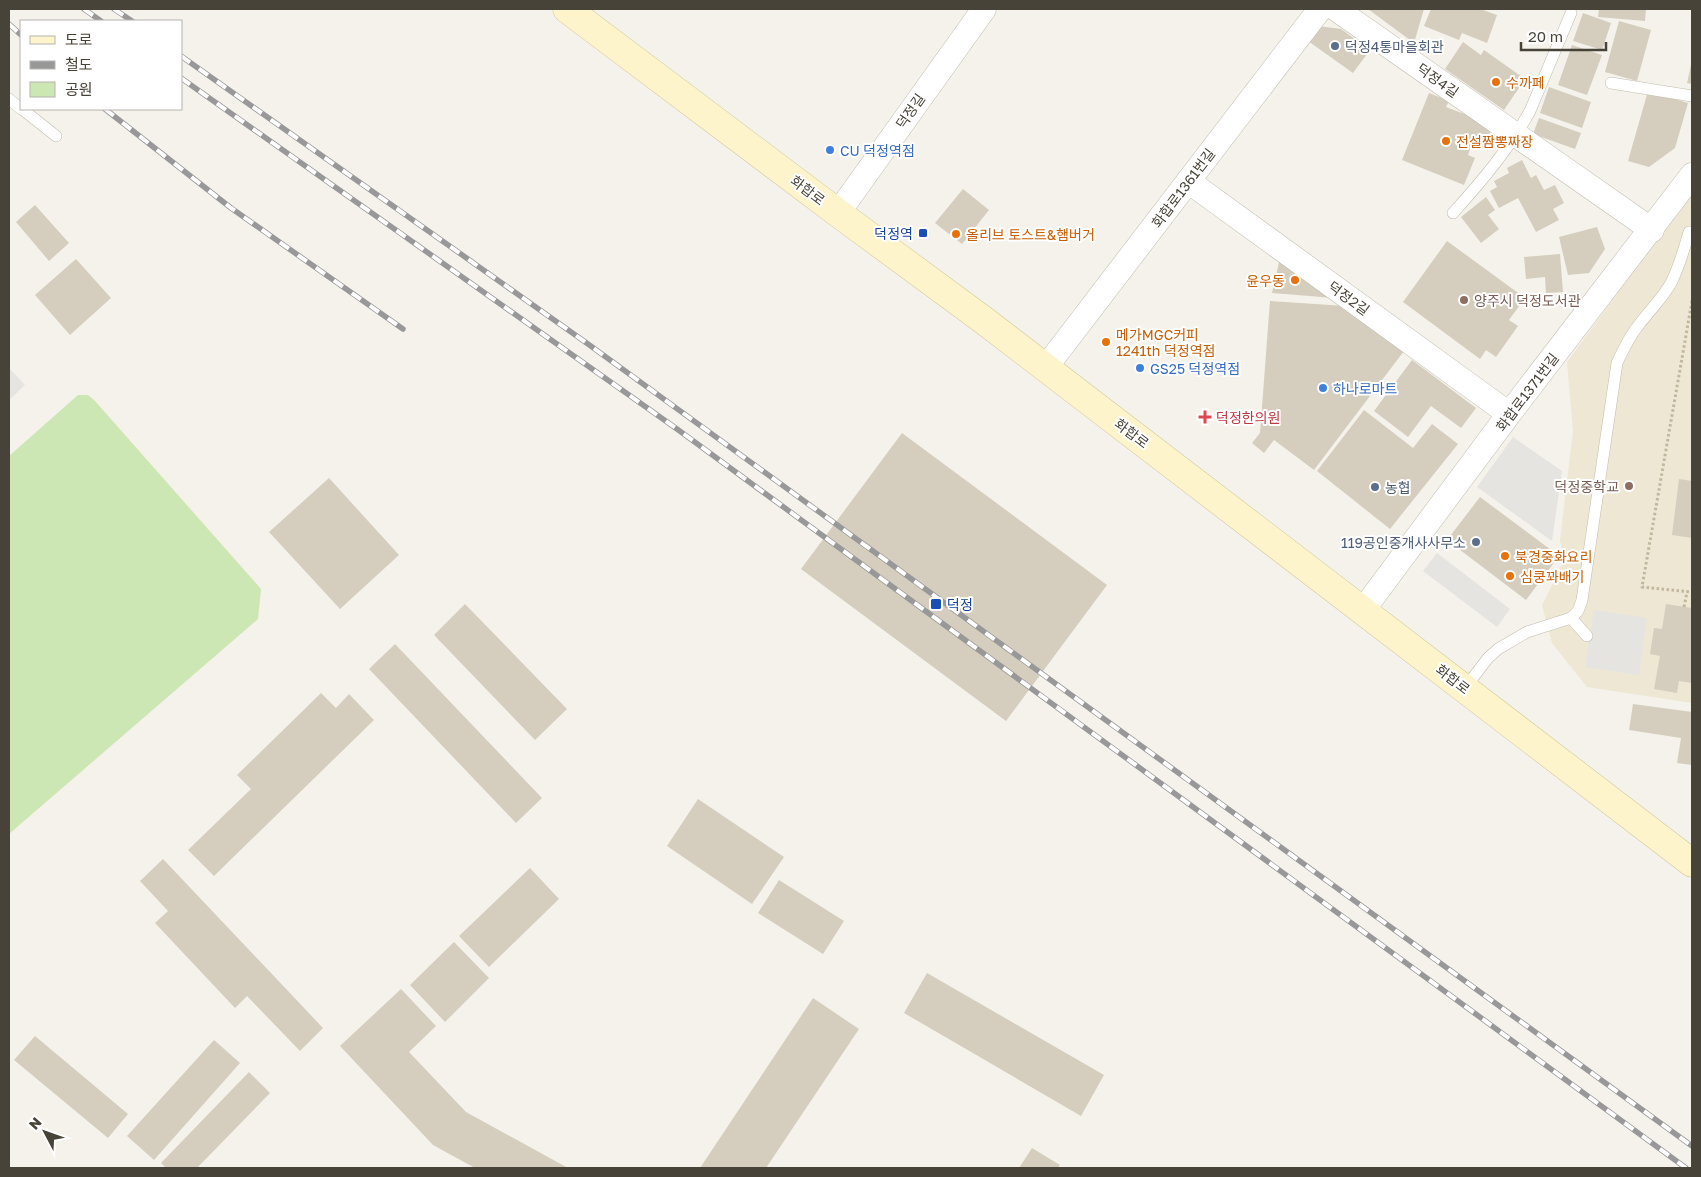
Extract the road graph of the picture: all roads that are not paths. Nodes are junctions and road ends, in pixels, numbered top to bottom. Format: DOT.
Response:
graph roads {
  1 [pos="567,9"];
  2 [pos="1320,9"];
  3 [pos="1336,9"];
  4 [pos="974,12"];
  5 [pos="1571,13"];
  6 [pos="1611,82"];
  7 [pos="1692,96"];
  8 [pos="9,99"];
  9 [pos="20,108"];
  10 [pos="22,110"];
  11 [pos="1516,134"];
  12 [pos="56,136"];
  13 [pos="1692,175"];
  14 [pos="1188,181"];
  15 [pos="838,213"];
  16 [pos="1453,213"];
  17 [pos="1652,230"];
  18 [pos="1689,232"];
  19 [pos="1046,367"];
  20 [pos="1510,414"];
  21 [pos="1363,610"];
  22 [pos="1571,618"];
  23 [pos="1587,636"];
  24 [pos="1465,688"];
  25 [pos="1692,863"];
  1 -- 15 [label="main road, 화합로"];
  2 -- 14 [label="street, 화합로1361번길"];
  3 -- 11 [label="street, 덕정4길"];
  4 -- 15 [label="street, 덕정길"];
  5 -- 11 [label="lane"];
  6 -- 7 [label="lane"];
  8 -- 9 [label="lane"];
  10 -- 12 [label="lane"];
  11 -- 16 [label="lane"];
  11 -- 17 [label="street, 덕정4길"];
  13 -- 17 [label="street, 화합로1371번길"];
  14 -- 19 [label="street, 화합로1361번길"];
  14 -- 20 [label="street, 덕정2길"];
  15 -- 19 [label="main road, 화합로"];
  17 -- 20 [label="street, 화합로1371번길"];
  18 -- 22 [label="lane"];
  19 -- 21 [label="main road, 화합로"];
  20 -- 21 [label="street, 화합로1371번길"];
  21 -- 24 [label="main road, 화합로"];
  22 -- 23 [label="lane"];
  22 -- 24 [label="lane"];
  24 -- 25 [label="main road, 화합로"];
}
